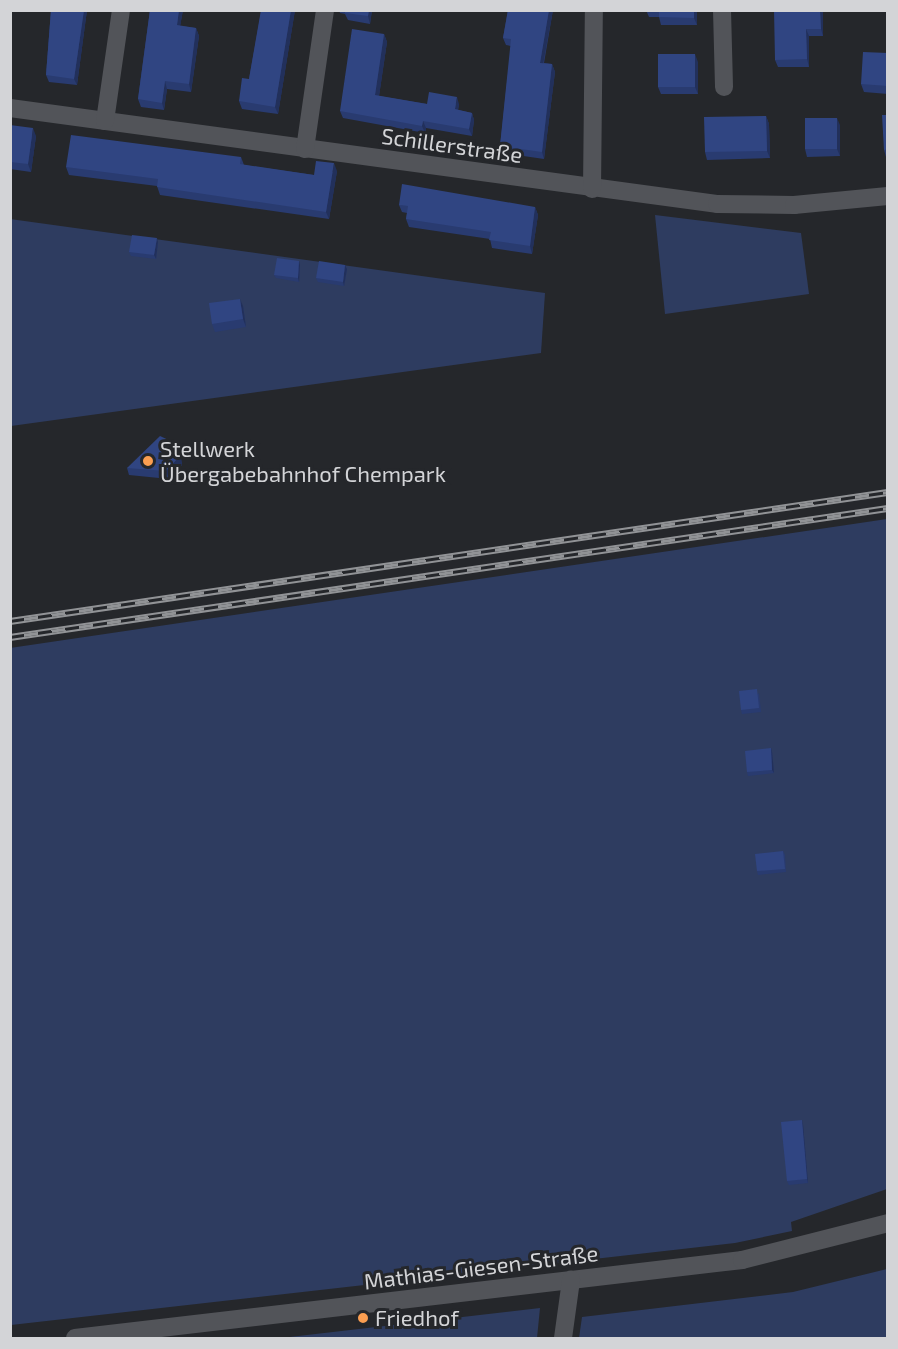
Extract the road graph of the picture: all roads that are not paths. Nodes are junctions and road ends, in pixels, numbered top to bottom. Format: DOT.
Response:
graph roads {
  1 [pos="121,10"];
  2 [pos="325,10"];
  3 [pos="594,10"];
  4 [pos="722,10"];
  5 [pos="724,87"];
  6 [pos="10,108"];
  7 [pos="105,121"];
  8 [pos="305,149"];
  9 [pos="592,189"];
  10 [pos="888,196"];
  11 [pos="888,1223"];
  12 [pos="570,1280"];
  13 [pos="75,1338"];
  14 [pos="563,1338"];
  1 -- 7 [label="street"];
  2 -- 8 [label="street"];
  3 -- 9 [label="street"];
  4 -- 5 [label="street"];
  6 -- 7 [label="street, Schillerstraße"];
  7 -- 8 [label="street, Schillerstraße"];
  8 -- 9 [label="street, Schillerstraße"];
  9 -- 10 [label="street, Schillerstraße"];
  11 -- 12 [label="street, Mathias-Giesen-Straße"];
  12 -- 13 [label="street, Mathias-Giesen-Straße"];
  12 -- 14 [label="street"];
}
